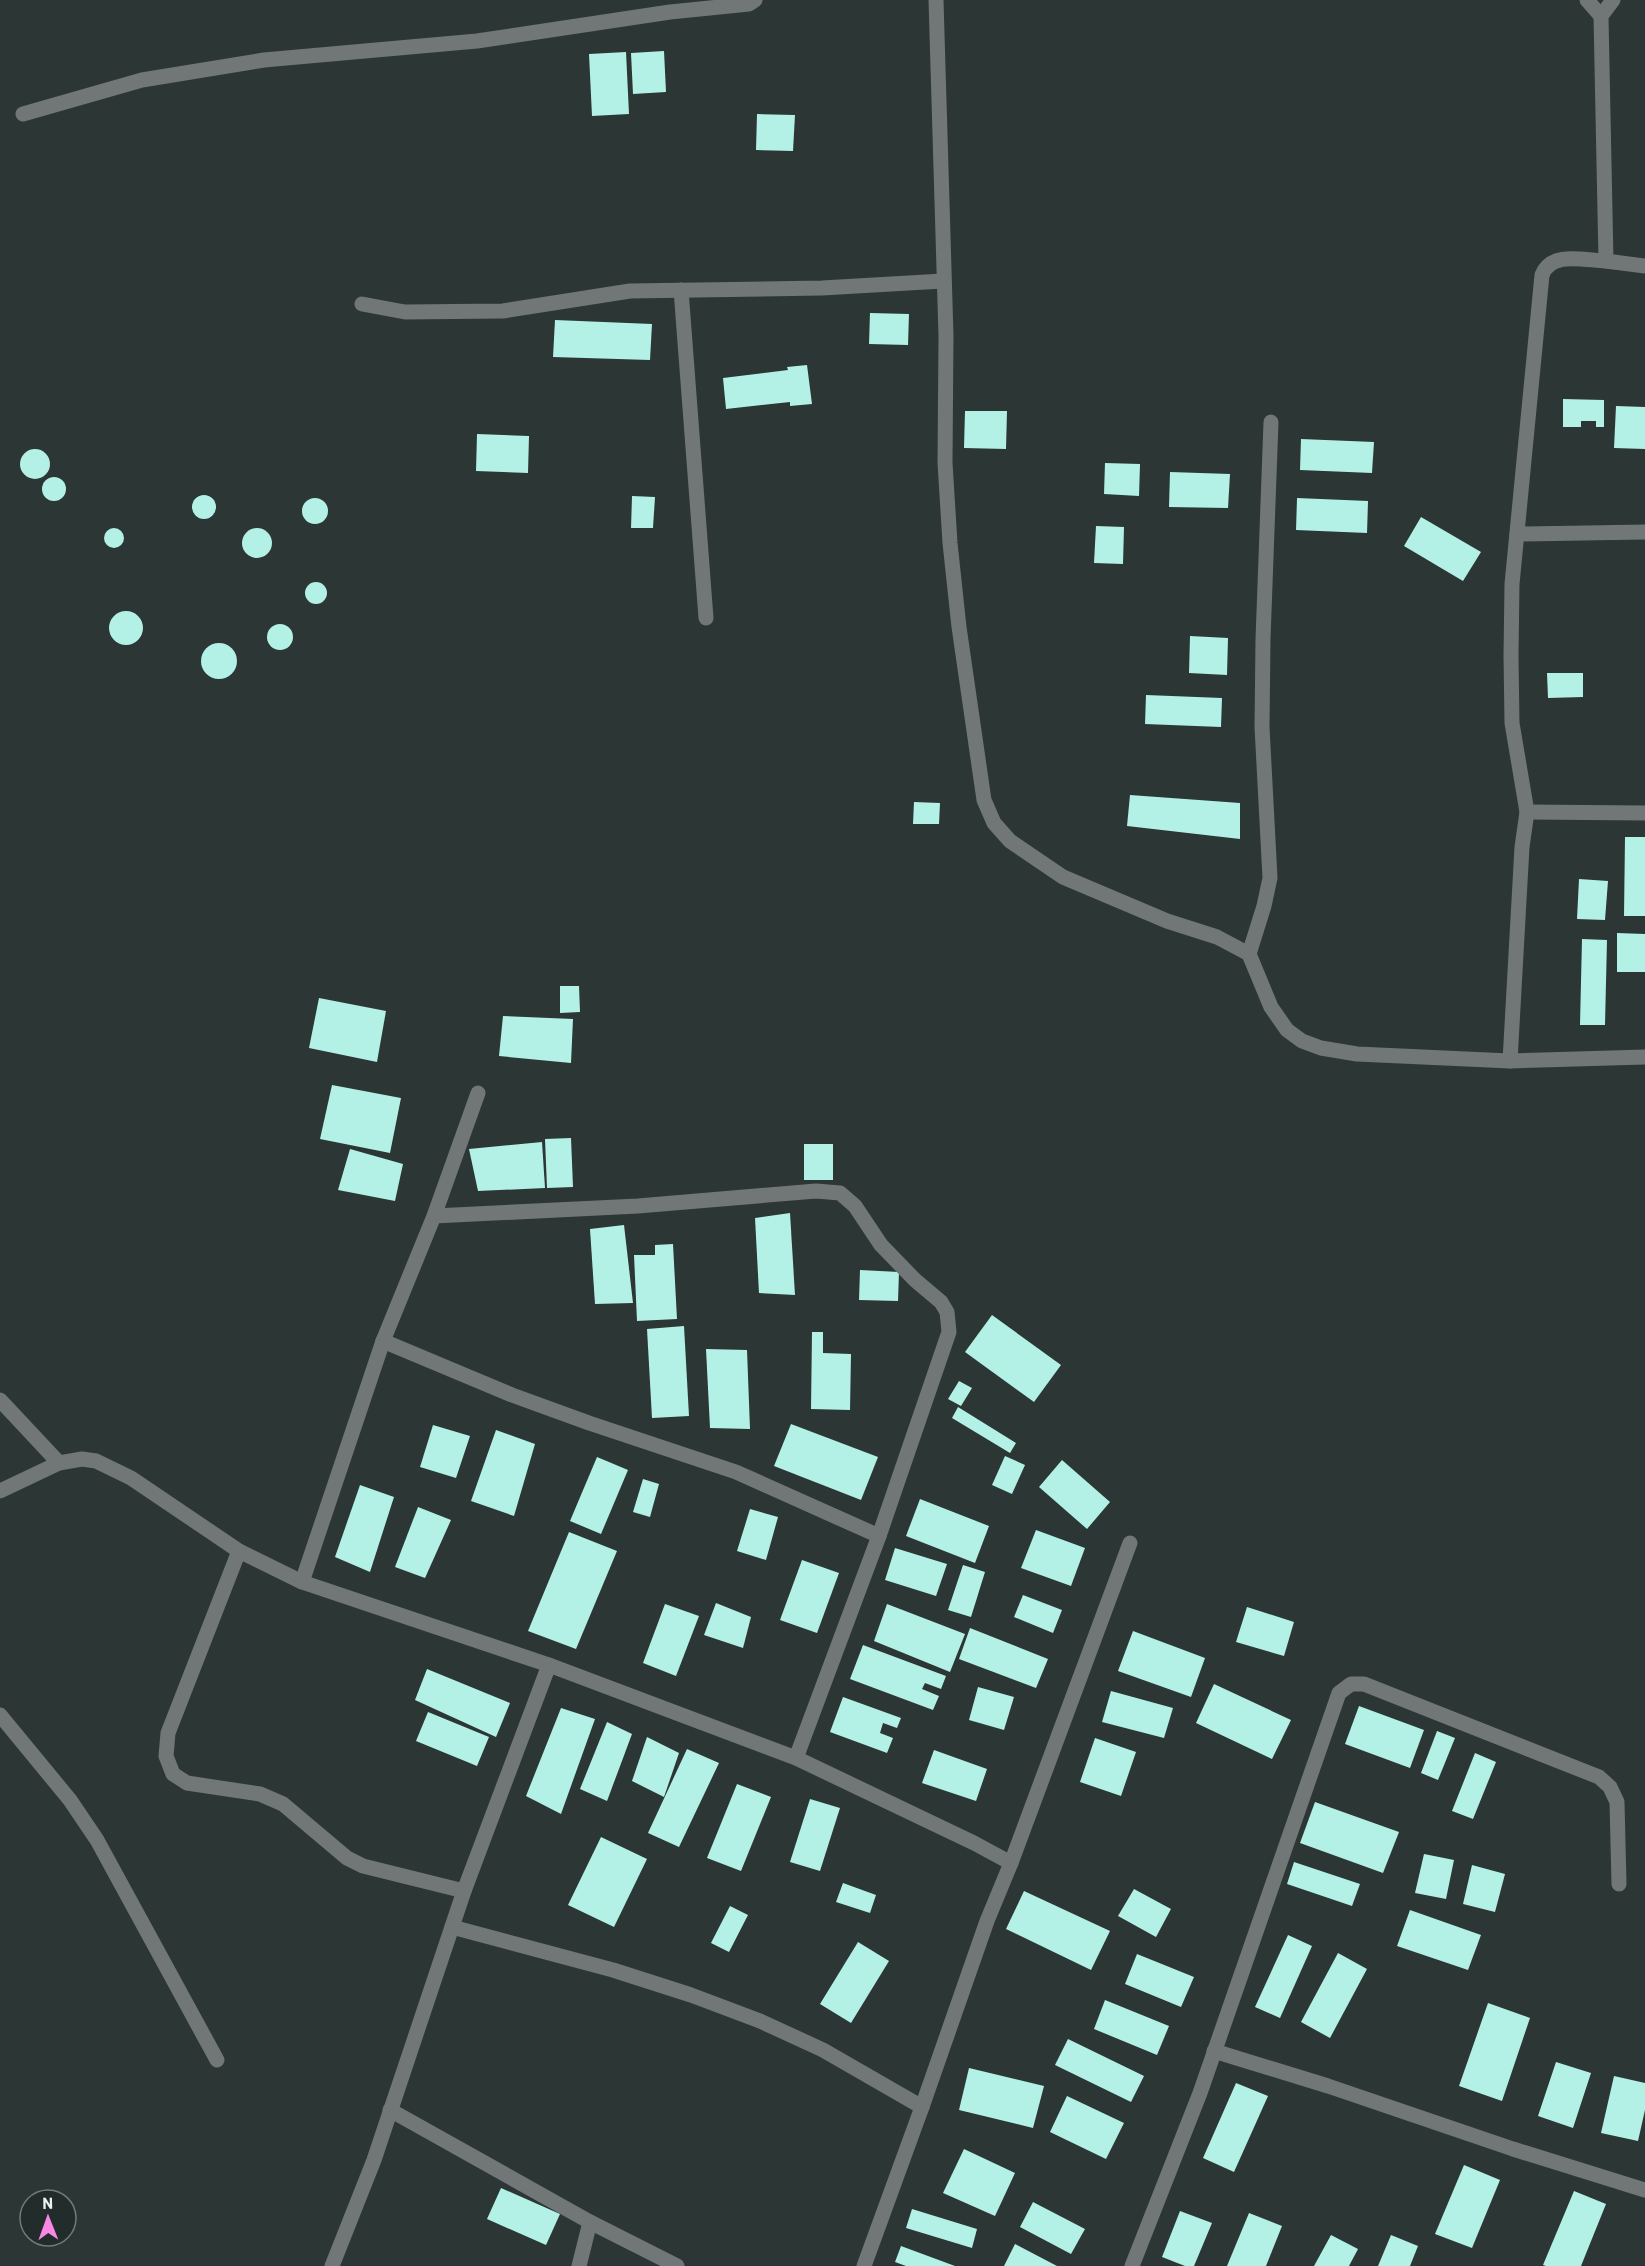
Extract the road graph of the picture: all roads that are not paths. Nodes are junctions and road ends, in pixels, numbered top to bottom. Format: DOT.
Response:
graph roads {
  1 [pos="755,0"];
  2 [pos="936,0"];
  3 [pos="1587,0"];
  4 [pos="1613,0"];
  5 [pos="1601,16"];
  6 [pos="23,114"];
  7 [pos="1606,261"];
  8 [pos="1645,266"];
  9 [pos="943,281"];
  10 [pos="681,291"];
  11 [pos="362,304"];
  12 [pos="1270,422"];
  13 [pos="1645,532"];
  14 [pos="1517,534"];
  15 [pos="706,618"];
  16 [pos="1527,812"];
  17 [pos="1645,813"];
  18 [pos="1249,954"];
  19 [pos="1645,1057"];
  20 [pos="1510,1061"];
  21 [pos="478,1093"];
  22 [pos="434,1216"];
  23 [pos="383,1341"];
  24 [pos="0,1400"];
  25 [pos="59,1463"];
  26 [pos="0,1491"];
  27 [pos="879,1536"];
  28 [pos="1130,1543"];
  29 [pos="239,1551"];
  30 [pos="302,1582"];
  31 [pos="549,1665"];
  32 [pos="0,1715"];
  33 [pos="796,1758"];
  34 [pos="1011,1863"];
  35 [pos="1619,1884"];
  36 [pos="464,1891"];
  37 [pos="452,1927"];
  38 [pos="1214,2051"];
  39 [pos="217,2060"];
  40 [pos="922,2107"];
  41 [pos="390,2110"];
  42 [pos="1645,2190"];
  43 [pos="590,2222"];
  44 [pos="332,2266"];
  45 [pos="579,2266"];
  46 [pos="677,2266"];
  47 [pos="864,2266"];
  48 [pos="1132,2266"];
  1 -- 6 [label="street"];
  2 -- 9 [label="street"];
  3 -- 5 [label="street"];
  4 -- 5 [label="street"];
  5 -- 7 [label="street"];
  7 -- 8 [label="street"];
  7 -- 14 [label="street"];
  9 -- 10 [label="street"];
  9 -- 18 [label="street"];
  10 -- 11 [label="street"];
  10 -- 15 [label="street"];
  12 -- 18 [label="street"];
  13 -- 14 [label="street"];
  14 -- 16 [label="street"];
  16 -- 17 [label="street"];
  16 -- 20 [label="street"];
  18 -- 20 [label="street"];
  19 -- 20 [label="street"];
  21 -- 22 [label="street"];
  22 -- 23 [label="street"];
  22 -- 27 [label="street"];
  23 -- 27 [label="street"];
  23 -- 30 [label="street"];
  24 -- 25 [label="street"];
  25 -- 26 [label="street"];
  25 -- 29 [label="street"];
  27 -- 33 [label="street"];
  28 -- 34 [label="street"];
  29 -- 30 [label="street"];
  29 -- 36 [label="street"];
  30 -- 31 [label="street"];
  31 -- 33 [label="street"];
  31 -- 36 [label="street"];
  32 -- 39 [label="street"];
  33 -- 34 [label="street"];
  34 -- 40 [label="street"];
  35 -- 38 [label="street"];
  36 -- 37 [label="street"];
  37 -- 40 [label="street"];
  37 -- 41 [label="street"];
  38 -- 42 [label="street"];
  38 -- 48 [label="street"];
  40 -- 47 [label="street"];
  41 -- 43 [label="street"];
  41 -- 44 [label="street"];
  43 -- 45 [label="street"];
  43 -- 46 [label="street"];
}
